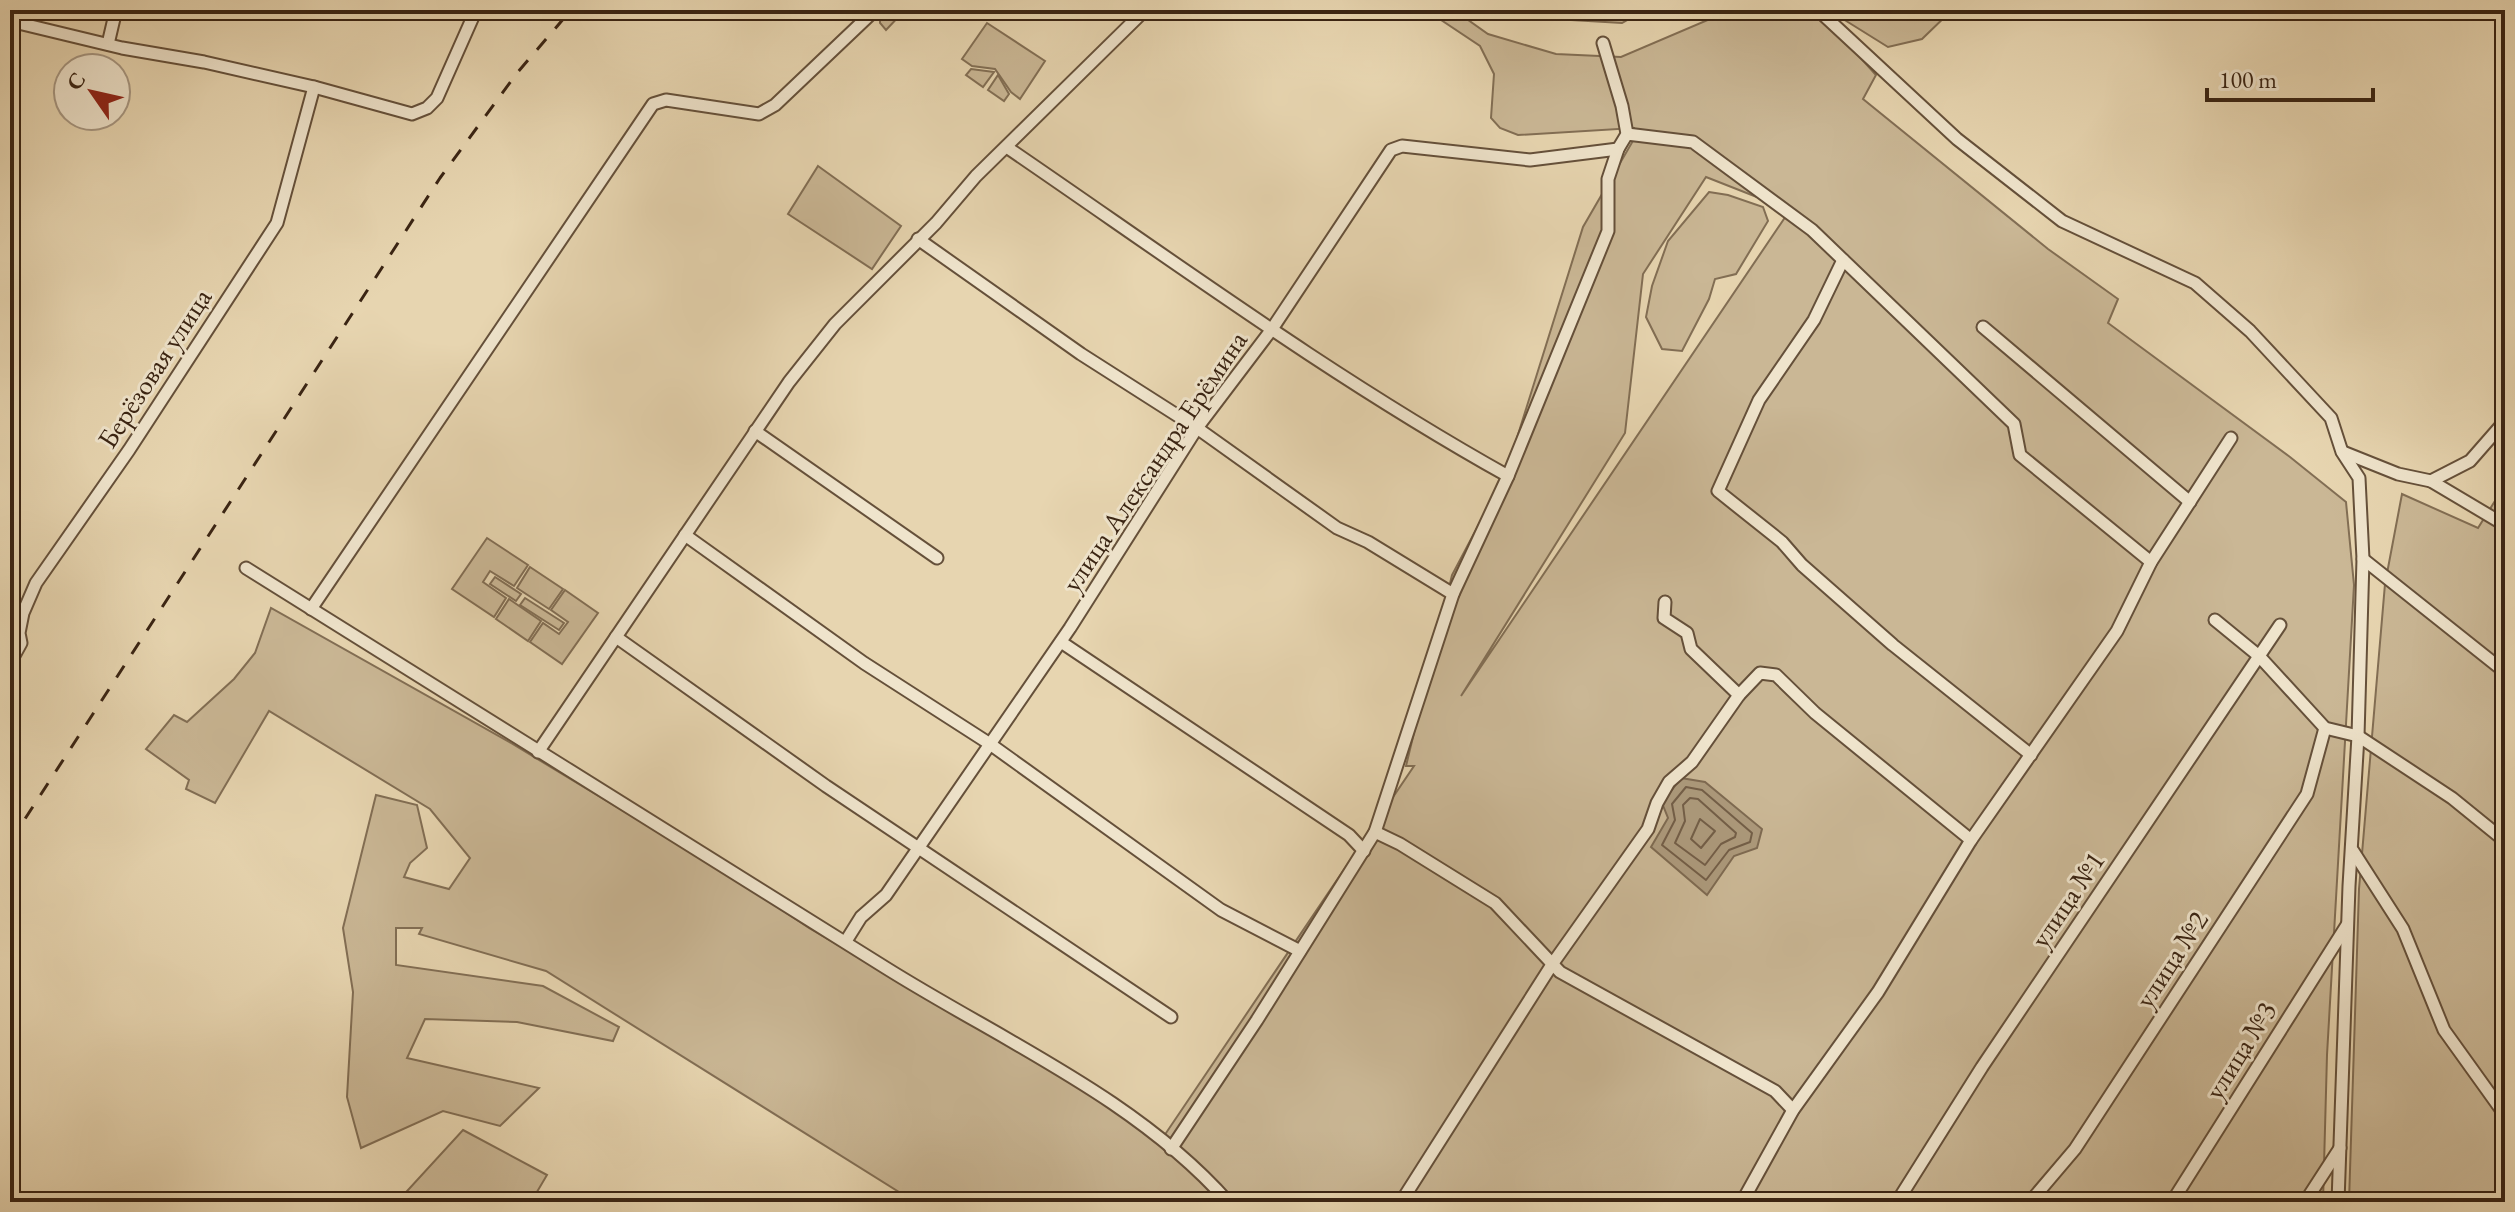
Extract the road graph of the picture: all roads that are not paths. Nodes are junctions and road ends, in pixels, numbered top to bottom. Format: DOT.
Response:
graph roads {
  1 [pos="116,10"];
  2 [pos="476,10"];
  3 [pos="875,10"];
  4 [pos="1145,10"];
  5 [pos="1818,10"];
  6 [pos="10,21"];
  7 [pos="1603,43"];
  8 [pos="108,44"];
  9 [pos="314,87"];
  10 [pos="1627,134"];
  11 [pos="1008,148"];
  12 [pos="1618,149"];
  13 [pos="918,239"];
  14 [pos="1843,260"];
  15 [pos="1983,327"];
  16 [pos="1272,329"];
  17 [pos="2505,421"];
  18 [pos="1197,428"];
  19 [pos="755,431"];
  20 [pos="2231,438"];
  21 [pos="2342,452"];
  22 [pos="1508,476"];
  23 [pos="2431,481"];
  24 [pos="2190,502"];
  25 [pos="2505,525"];
  26 [pos="685,535"];
  27 [pos="937,558"];
  28 [pos="2363,559"];
  29 [pos="2151,562"];
  30 [pos="246,568"];
  31 [pos="1453,594"];
  32 [pos="1665,602"];
  33 [pos="311,609"];
  34 [pos="2215,620"];
  35 [pos="2280,625"];
  36 [pos="616,637"];
  37 [pos="1061,642"];
  38 [pos="2259,656"];
  39 [pos="10,663"];
  40 [pos="2505,672"];
  41 [pos="1739,695"];
  42 [pos="2325,728"];
  43 [pos="2358,736"];
  44 [pos="990,744"];
  45 [pos="538,752"];
  46 [pos="2031,755"];
  47 [pos="1375,832"];
  48 [pos="1971,840"];
  49 [pos="2505,841"];
  50 [pos="918,846"];
  51 [pos="2352,850"];
  52 [pos="1364,851"];
  53 [pos="2348,924"];
  54 [pos="846,941"];
  55 [pos="1300,951"];
  56 [pos="1553,963"];
  57 [pos="1171,1017"];
  58 [pos="1793,1110"];
  59 [pos="2505,1115"];
  60 [pos="2340,1147"];
  61 [pos="1171,1149"];
  62 [pos="1228,1202"];
  63 [pos="1401,1202"];
  64 [pos="1742,1202"];
  65 [pos="1897,1202"];
  66 [pos="2030,1202"];
  67 [pos="2172,1202"];
  68 [pos="2305,1202"];
  69 [pos="2338,1202"];
  1 -- 8 [label="street"];
  2 -- 9 [label="street"];
  3 -- 33 [label="street"];
  4 -- 11 [label="street"];
  5 -- 21 [label="street"];
  6 -- 8 [label="street"];
  7 -- 10 [label="street"];
  8 -- 9 [label="street"];
  9 -- 39 [label="street, Берёзовая улица"];
  10 -- 12 [label="street"];
  10 -- 14 [label="street"];
  11 -- 13 [label="street"];
  11 -- 16 [label="street"];
  12 -- 16 [label="street, улица Александра Ерёмина"];
  12 -- 22 [label="street"];
  13 -- 18 [label="street"];
  13 -- 19 [label="street"];
  14 -- 29 [label="street"];
  14 -- 46 [label="street"];
  15 -- 24 [label="street"];
  16 -- 18 [label="street, улица Александра Ерёмина"];
  16 -- 22 [label="street"];
  17 -- 23 [label="street"];
  18 -- 31 [label="street"];
  18 -- 37 [label="street, улица Александра Ерёмина"];
  19 -- 26 [label="street"];
  19 -- 27 [label="street"];
  20 -- 24 [label="street"];
  21 -- 23 [label="street"];
  21 -- 28 [label="street"];
  22 -- 31 [label="street"];
  23 -- 25 [label="street"];
  24 -- 29 [label="street"];
  26 -- 36 [label="street"];
  26 -- 44 [label="street"];
  28 -- 40 [label="street"];
  28 -- 43 [label="street"];
  29 -- 46 [label="street"];
  30 -- 33 [label="street"];
  31 -- 47 [label="street"];
  32 -- 41 [label="street"];
  33 -- 45 [label="street"];
  34 -- 38 [label="street"];
  35 -- 38 [label="street, улица №1"];
  36 -- 45 [label="street"];
  36 -- 50 [label="street"];
  37 -- 44 [label="street, улица Александра Ерёмина"];
  37 -- 52 [label="street"];
  38 -- 42 [label="street"];
  38 -- 65 [label="street, улица №1"];
  41 -- 48 [label="street"];
  41 -- 56 [label="street"];
  42 -- 43 [label="street"];
  42 -- 66 [label="street, улица №2"];
  43 -- 49 [label="street"];
  43 -- 51 [label="street"];
  44 -- 50 [label="street, улица Александра Ерёмина"];
  44 -- 55 [label="street"];
  45 -- 54 [label="street"];
  46 -- 48 [label="street"];
  47 -- 52 [label="street"];
  47 -- 56 [label="street"];
  48 -- 58 [label="street"];
  50 -- 54 [label="street, улица Александра Ерёмина"];
  50 -- 57 [label="street"];
  51 -- 53 [label="street"];
  51 -- 59 [label="street"];
  52 -- 55 [label="street"];
  53 -- 60 [label="street"];
  53 -- 67 [label="street, улица №3"];
  54 -- 61 [label="street"];
  55 -- 61 [label="street"];
  56 -- 58 [label="street"];
  56 -- 63 [label="street"];
  58 -- 64 [label="street"];
  60 -- 68 [label="street"];
  60 -- 69 [label="street"];
  61 -- 62 [label="street"];
}
